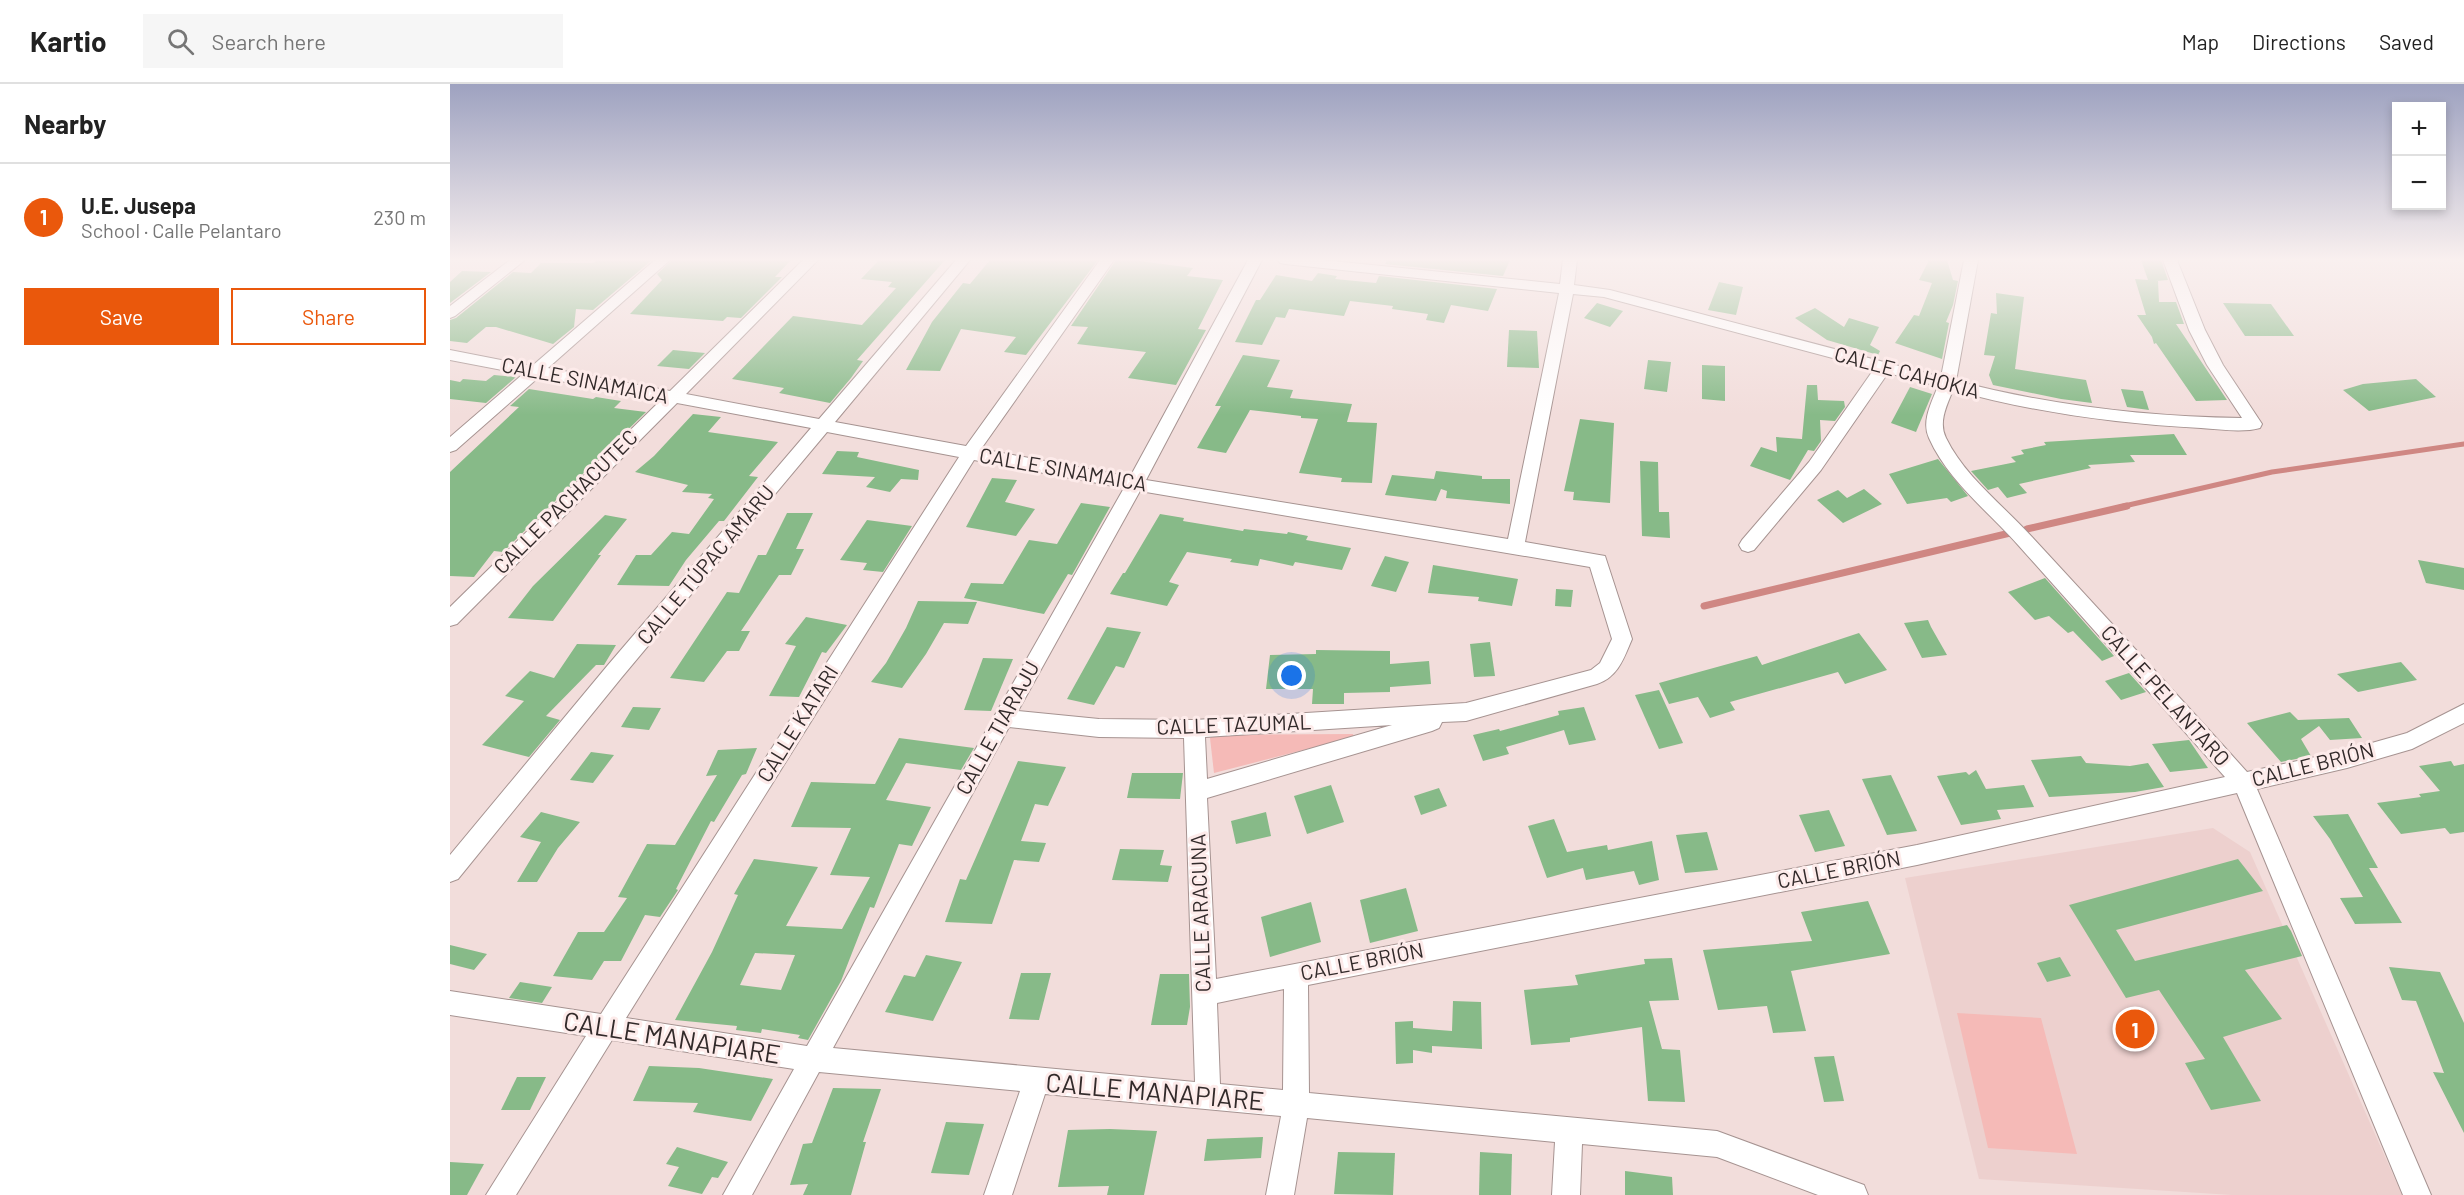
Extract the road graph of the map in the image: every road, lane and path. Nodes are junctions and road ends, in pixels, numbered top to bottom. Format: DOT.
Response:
graph roads {
  1 [pos="603,312"];
  2 [pos="758,312"];
  3 [pos="919,312"];
  4 [pos="1070,312"];
  5 [pos="1228,312"];
  6 [pos="1562,312"];
  7 [pos="1676,312"];
  8 [pos="1961,312"];
  9 [pos="2190,312"];
  10 [pos="450,355"];
  11 [pos="1884,367"];
  12 [pos="535,371"];
  13 [pos="1947,384"];
  14 [pos="671,397"];
  15 [pos="824,425"];
  16 [pos="450,446"];
  17 [pos="970,453"];
  18 [pos="1135,484"];
  19 [pos="1748,545"];
  20 [pos="1515,547"];
  21 [pos="450,619"];
  22 [pos="1622,639"];
  23 [pos="1466,712"];
  24 [pos="2464,713"];
  25 [pos="1003,718"];
  26 [pos="1194,729"];
  27 [pos="2243,782"];
  28 [pos="1196,792"];
  29 [pos="450,872"];
  30 [pos="1296,975"];
  31 [pos="1204,993"];
  32 [pos="450,1003"];
  33 [pos="604,1027"];
  34 [pos="812,1059"];
  35 [pos="1036,1081"];
  36 [pos="1208,1097"];
  37 [pos="1296,1105"];
  38 [pos="1569,1130"];
  39 [pos="500,1195"];
  40 [pos="737,1195"];
  41 [pos="998,1195"];
  42 [pos="1280,1195"];
  43 [pos="1566,1195"];
  44 [pos="1850,1195"];
  45 [pos="2417,1195"];
  1 -- 12 [label="street"];
  2 -- 14 [label="street, CALLE PACHACUTEC"];
  3 -- 15 [label="street, CALLE TÚPAC AMARU"];
  4 -- 17 [label="street, CALLE KATARI"];
  5 -- 18 [label="street, CALLE TIARAJU"];
  6 -- 20 [label="street"];
  7 -- 11 [label="street, CALLE CAHOKIA"];
  8 -- 13 [label="street, CALLE PELANTARO"];
  9 -- 13 [label="street, CALLE CAHOKIA"];
  10 -- 12 [label="street, CALLE SINAMAICA"];
  11 -- 13 [label="street, CALLE CAHOKIA"];
  11 -- 19 [label="street"];
  12 -- 14 [label="street, CALLE SINAMAICA"];
  12 -- 16 [label="street"];
  13 -- 27 [label="street, CALLE PELANTARO"];
  14 -- 15 [label="street, CALLE SINAMAICA"];
  14 -- 21 [label="street, CALLE PACHACUTEC"];
  15 -- 17 [label="street, CALLE SINAMAICA"];
  15 -- 29 [label="street, CALLE TÚPAC AMARU"];
  17 -- 18 [label="street, CALLE SINAMAICA"];
  17 -- 33 [label="street, CALLE KATARI"];
  18 -- 20 [label="street, CALLE SINAMAICA"];
  18 -- 25 [label="street, CALLE TIARAJU"];
  20 -- 22 [label="street, CALLE SINAMAICA"];
  22 -- 23 [label="street, CALLE TAZUMAL"];
  23 -- 26 [label="street, CALLE TAZUMAL"];
  23 -- 28 [label="street, CALLE TAZUMAL"];
  24 -- 27 [label="street, CALLE BRIÓN"];
  25 -- 26 [label="street, CALLE TAZUMAL"];
  25 -- 34 [label="street, CALLE TIARAJU"];
  26 -- 28 [label="street, CALLE ARACUNA"];
  27 -- 30 [label="street, CALLE BRIÓN"];
  27 -- 45 [label="street, CALLE PELANTARO"];
  28 -- 31 [label="street, CALLE ARACUNA"];
  30 -- 31 [label="street, CALLE BRIÓN"];
  30 -- 37 [label="street"];
  31 -- 36 [label="street, CALLE ARACUNA"];
  32 -- 33 [label="street, CALLE MANAPIARE"];
  33 -- 34 [label="street, CALLE MANAPIARE"];
  33 -- 39 [label="street, CALLE KATARI"];
  34 -- 35 [label="street, CALLE MANAPIARE"];
  34 -- 40 [label="street, CALLE TIARAJU"];
  35 -- 36 [label="street, CALLE MANAPIARE"];
  35 -- 41 [label="street"];
  36 -- 37 [label="street, CALLE MANAPIARE"];
  37 -- 38 [label="street, CALLE MANAPIARE"];
  37 -- 42 [label="street"];
  38 -- 43 [label="street"];
  38 -- 44 [label="street, CALLE MANAPIARE"];
}
